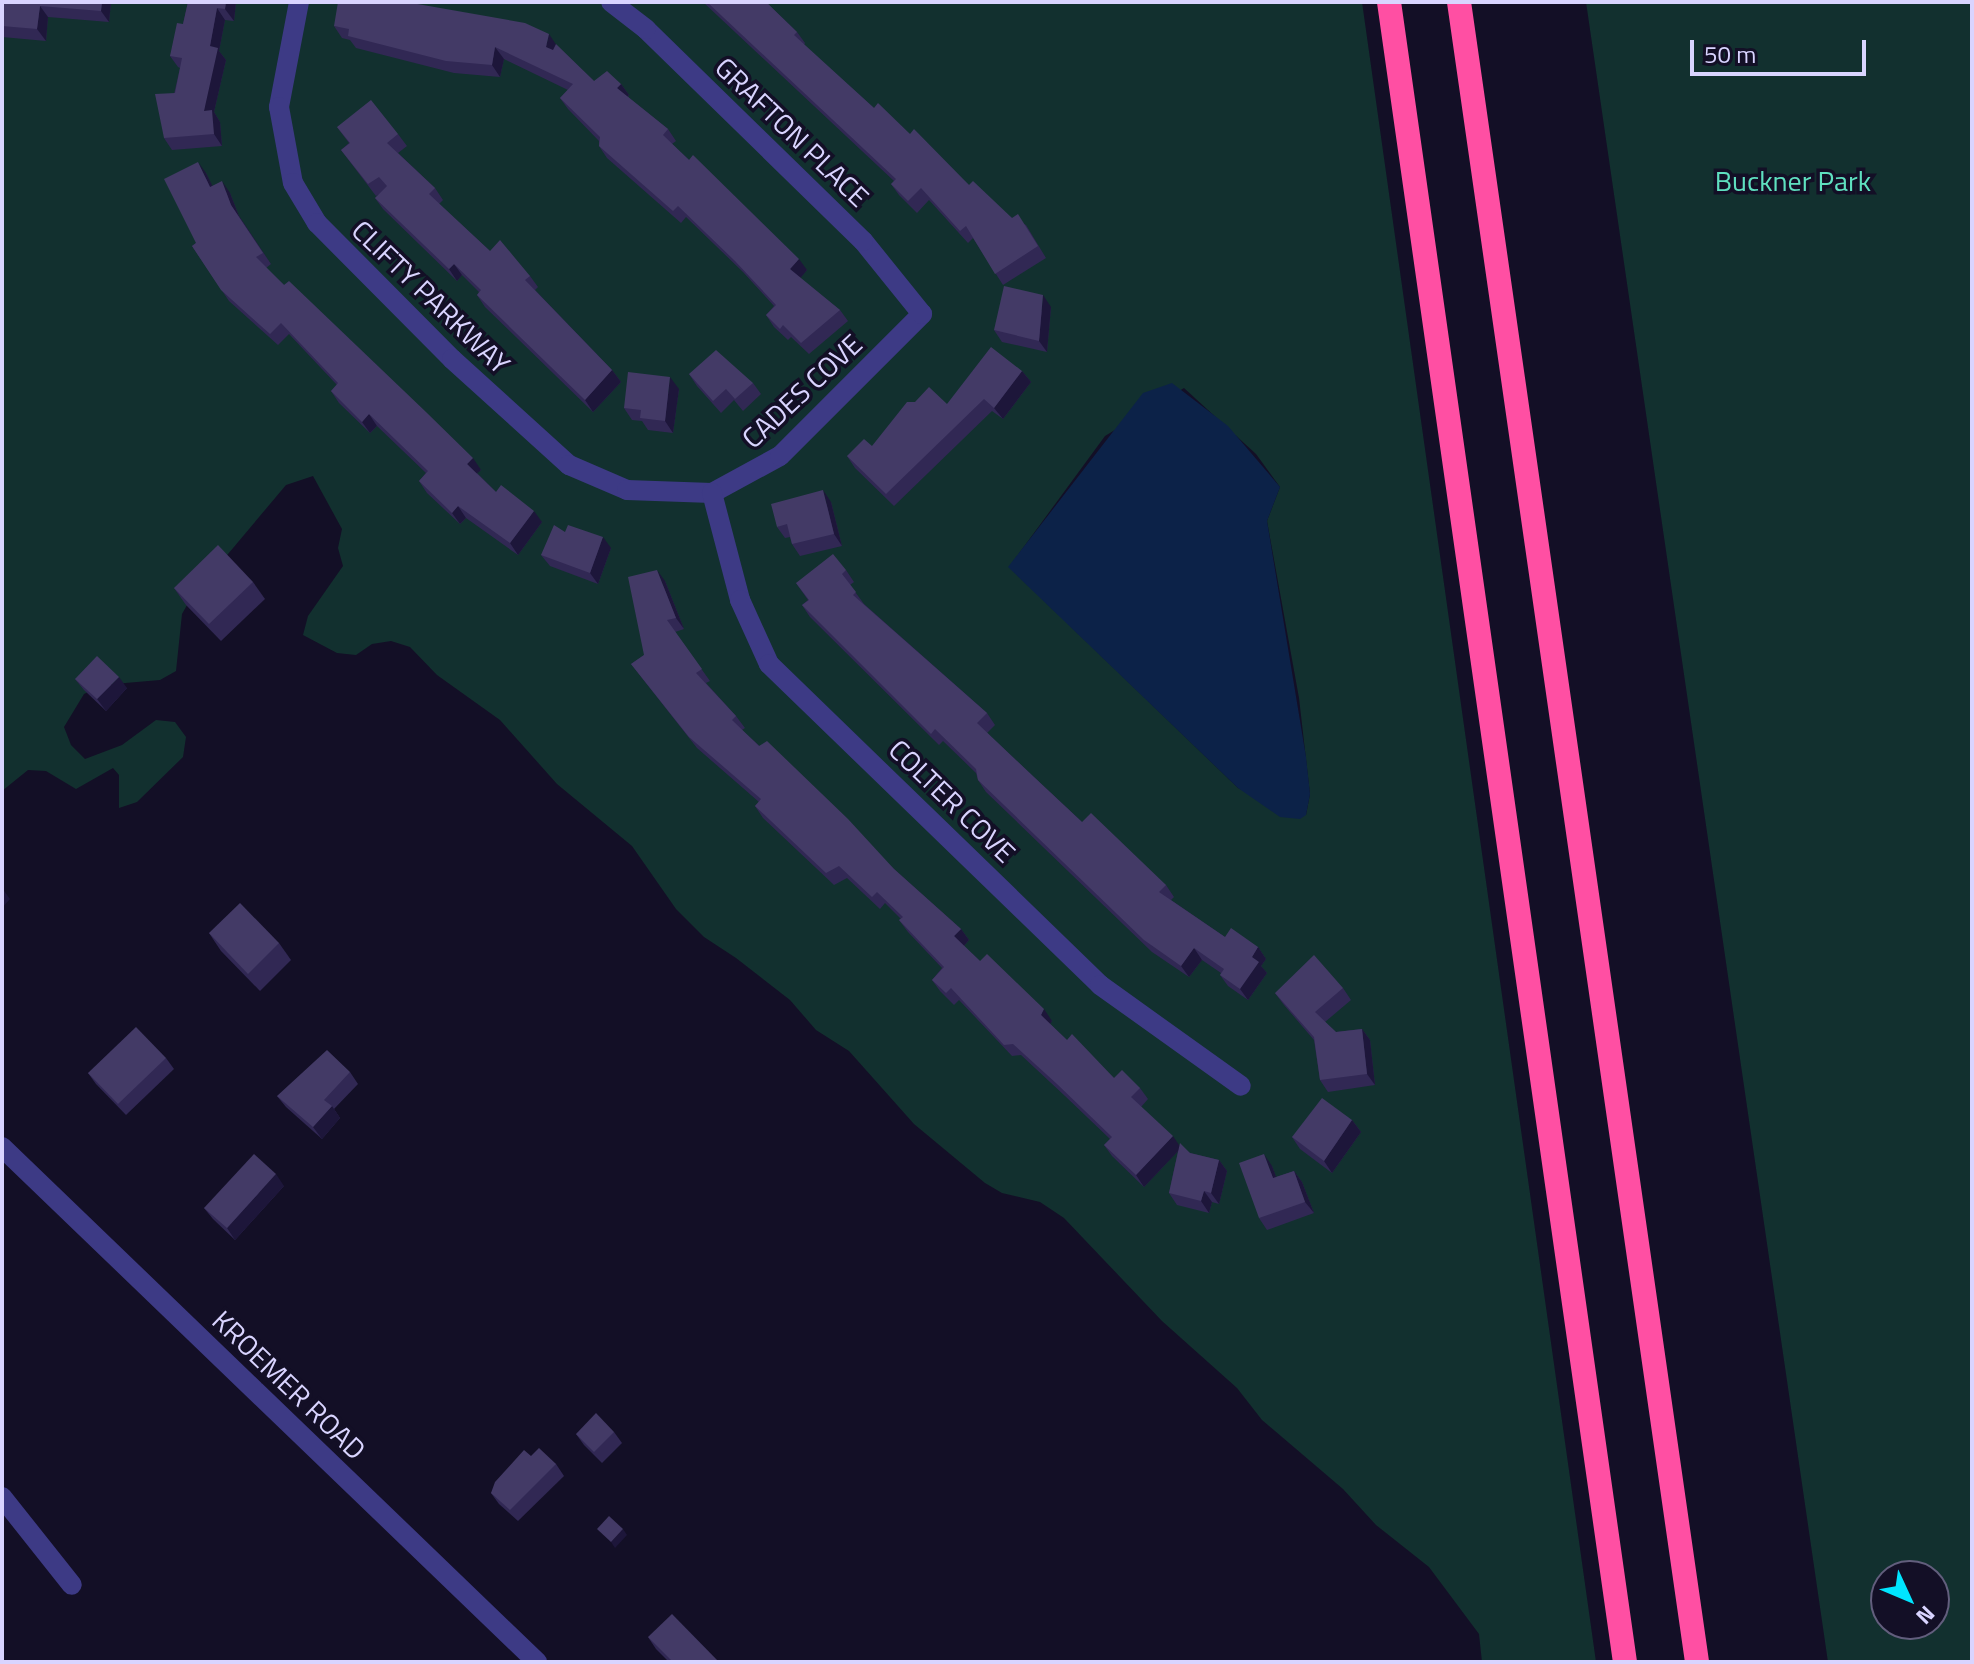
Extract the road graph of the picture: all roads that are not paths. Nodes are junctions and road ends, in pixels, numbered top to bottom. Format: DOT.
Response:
graph roads {
  1 [pos="299,2"];
  2 [pos="611,2"];
  3 [pos="1389,2"];
  4 [pos="1459,2"];
  5 [pos="922,314"];
  6 [pos="712,493"];
  7 [pos="1241,1086"];
  8 [pos="2,1147"];
  9 [pos="2,1497"];
  10 [pos="72,1585"];
  11 [pos="537,1662"];
  12 [pos="1625,1662"];
  13 [pos="1697,1662"];
  1 -- 6 [label="street, CLIFTY PARKWAY"];
  2 -- 5 [label="street, GRAFTON PLACE"];
  3 -- 12 [label="highway"];
  4 -- 13 [label="highway"];
  5 -- 6 [label="street, CADES COVE"];
  6 -- 7 [label="street, COLTER COVE"];
  8 -- 11 [label="street, KROEMER ROAD"];
  9 -- 10 [label="street"];
}
